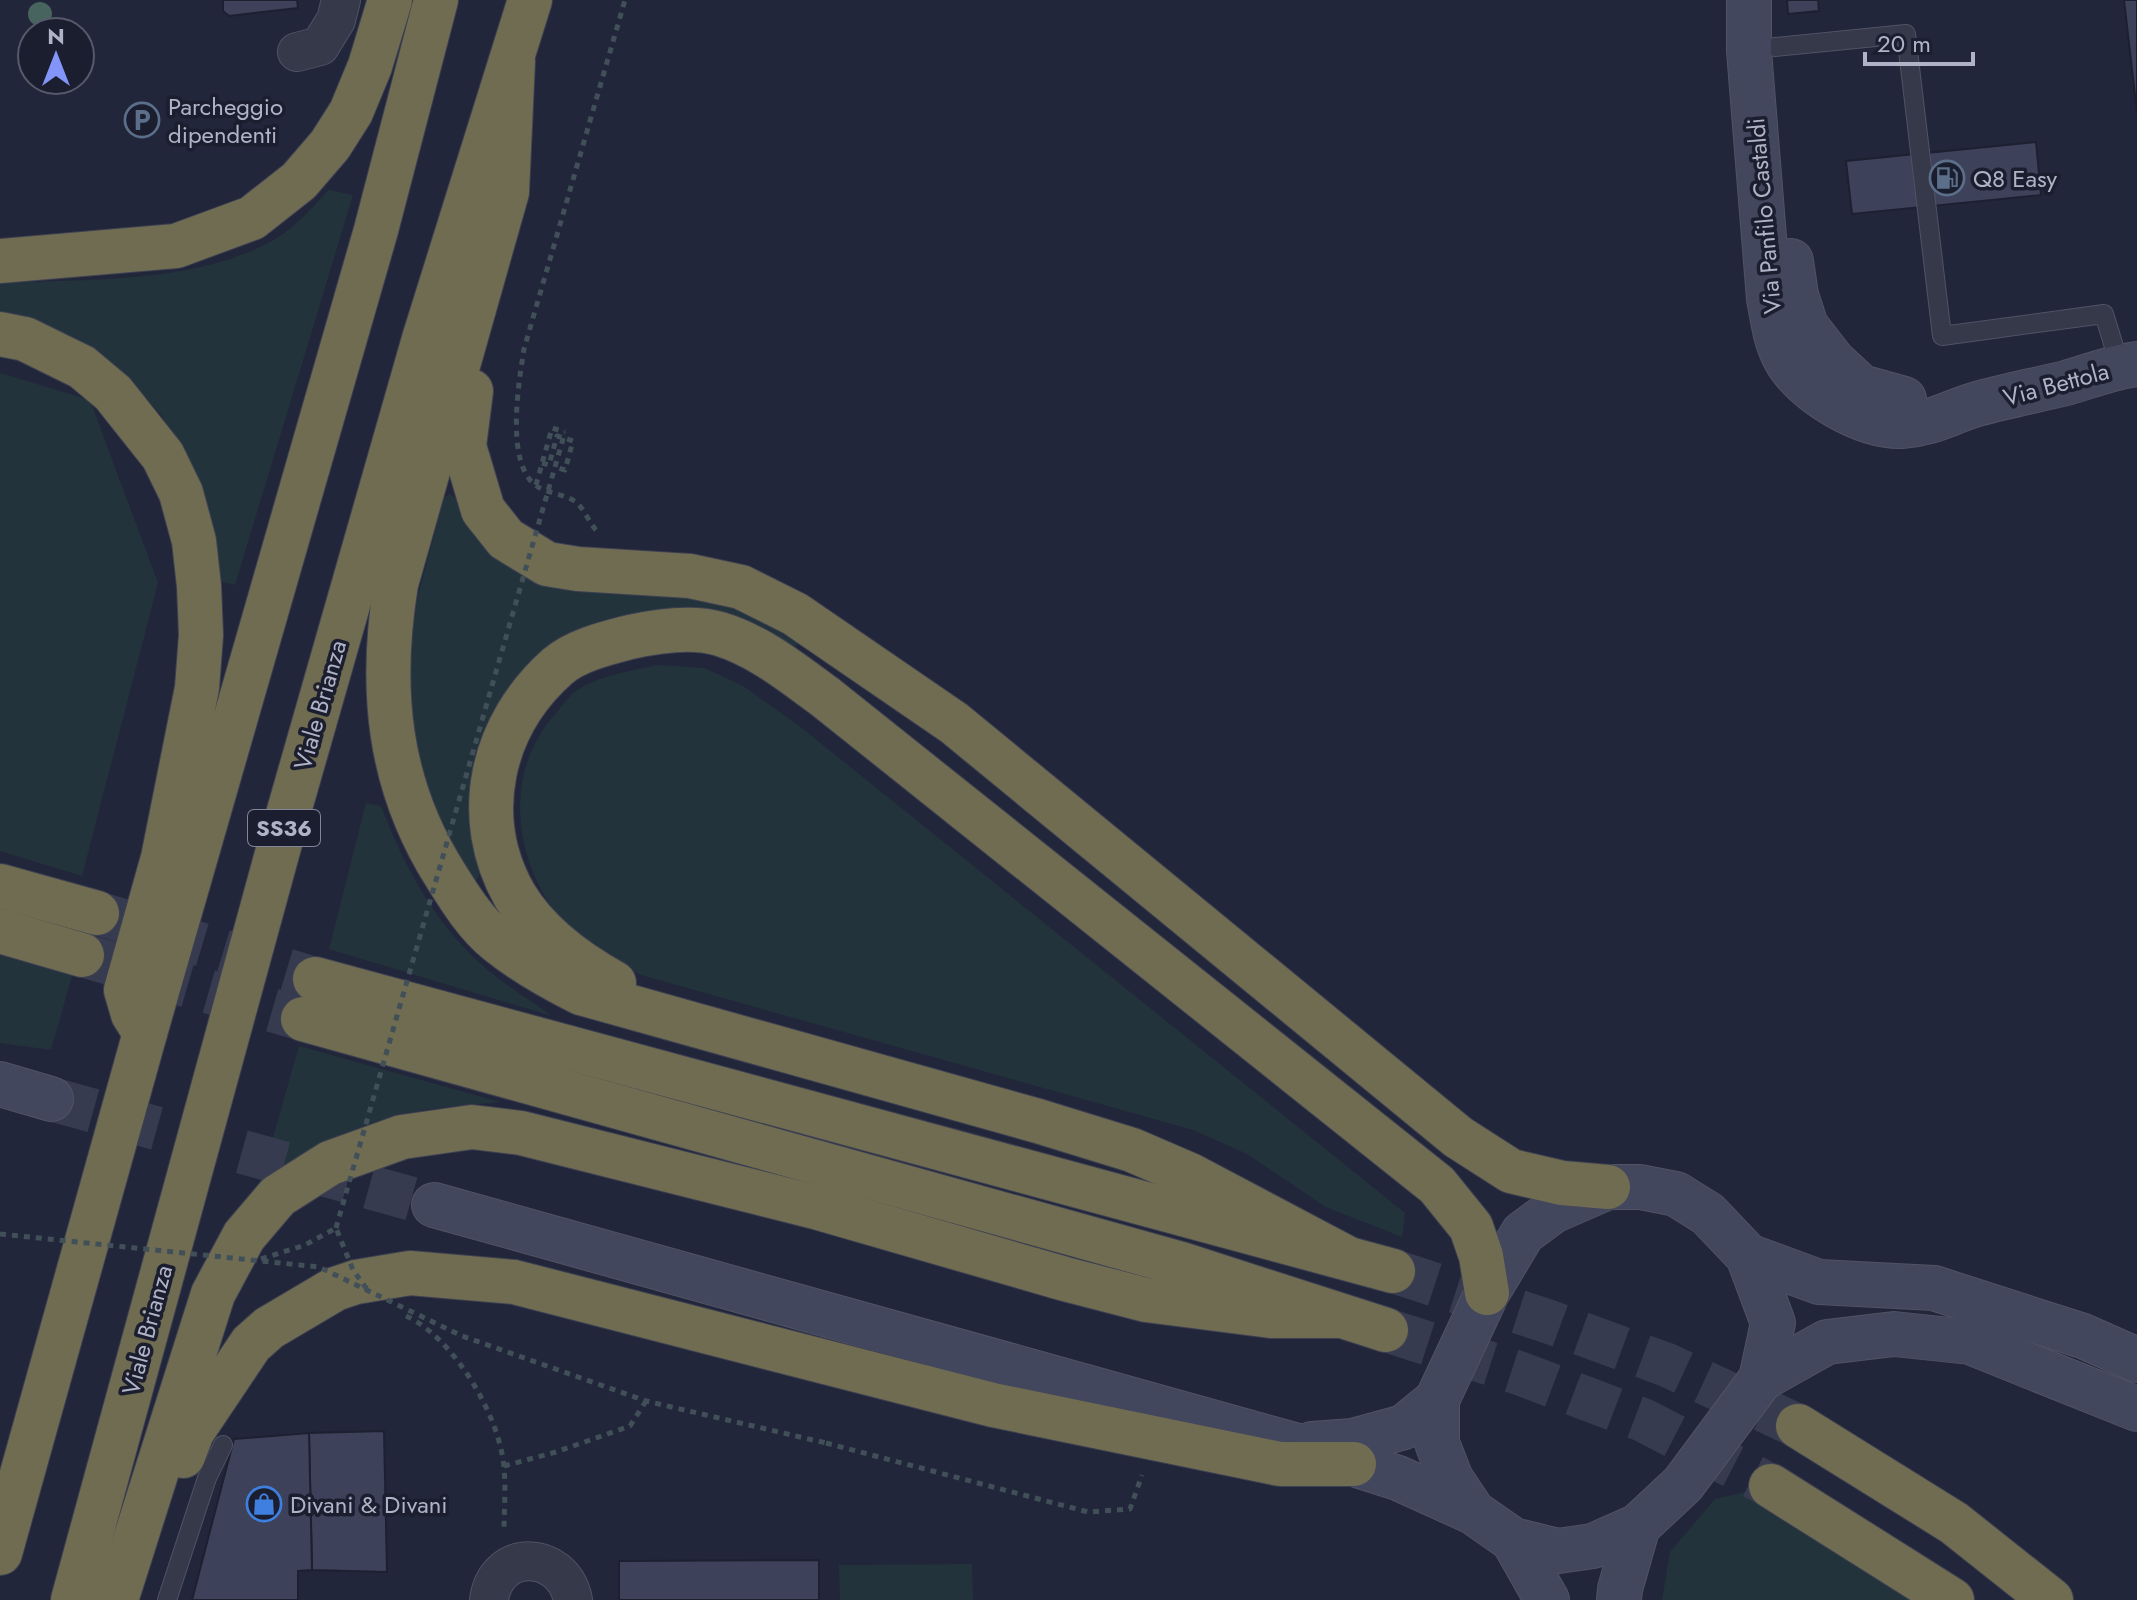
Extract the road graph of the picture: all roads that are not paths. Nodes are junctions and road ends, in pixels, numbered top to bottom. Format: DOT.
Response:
graph roads {
  1 [pos="341,0"];
  2 [pos="390,0"];
  3 [pos="436,0"];
  4 [pos="530,0"];
  5 [pos="1749,0"];
  6 [pos="1768,0"];
  7 [pos="1775,47"];
  8 [pos="297,52"];
  9 [pos="513,61"];
  10 [pos="0,261"];
  11 [pos="487,264"];
  12 [pos="0,334"];
  13 [pos="2129,365"];
  14 [pos="1975,405"];
  15 [pos="0,886"];
  16 [pos="97,913"];
  17 [pos="0,931"];
  18 [pos="82,955"];
  19 [pos="683,1021"];
  20 [pos="145,1033"];
  21 [pos="0,1084"];
  22 [pos="51,1099"];
  23 [pos="1608,1187"];
  24 [pos="434,1205"];
  25 [pos="1748,1256"];
  26 [pos="1345,1257"];
  27 [pos="1393,1271"];
  28 [pos="1487,1293"];
  29 [pos="1339,1316"];
  30 [pos="1386,1330"];
  31 [pos="2137,1360"];
  32 [pos="1761,1379"];
  33 [pos="1437,1400"];
  34 [pos="2137,1409"];
  35 [pos="1798,1426"];
  36 [pos="223,1445"];
  37 [pos="1294,1445"];
  38 [pos="1354,1464"];
  39 [pos="1771,1486"];
  40 [pos="1473,1512"];
  41 [pos="1638,1526"];
  42 [pos="1513,1540"];
  43 [pos="0,1553"];
  44 [pos="496,1585"];
  45 [pos="117,1597"];
  46 [pos="73,1600"];
  47 [pos="167,1600"];
  48 [pos="573,1600"];
  49 [pos="1547,1600"];
  50 [pos="1619,1600"];
  51 [pos="1952,1600"];
  52 [pos="2051,1600"];
  1 -- 8 [label="street"];
  2 -- 10 [label="highway"];
  3 -- 20 [label="highway"];
  4 -- 9 [label="highway, Viale Brianza / SS36"];
  5 -- 14 [label="main road, Via Panfilo Castaldi"];
  6 -- 7 [label="main road, Via Panfilo Castaldi"];
  7 -- 13 [label="lane"];
  7 -- 14 [label="main road, Via Panfilo Castaldi"];
  9 -- 11 [label="highway"];
  9 -- 46 [label="highway, Viale Brianza / SS36"];
  11 -- 19 [label="highway"];
  11 -- 23 [label="highway"];
  12 -- 20 [label="highway"];
  13 -- 14 [label="main road, Via Bettola"];
  15 -- 16 [label="highway"];
  17 -- 18 [label="highway"];
  19 -- 26 [label="highway"];
  19 -- 28 [label="highway"];
  20 -- 43 [label="highway"];
  21 -- 22 [label="main road"];
  23 -- 25 [label="main road"];
  23 -- 28 [label="main road"];
  24 -- 37 [label="main road"];
  25 -- 31 [label="main road"];
  25 -- 32 [label="main road"];
  26 -- 27 [label="highway"];
  26 -- 29 [label="highway"];
  28 -- 33 [label="main road"];
  29 -- 30 [label="highway"];
  29 -- 45 [label="highway"];
  32 -- 34 [label="main road"];
  32 -- 41 [label="main road"];
  33 -- 37 [label="main road"];
  33 -- 40 [label="main road"];
  35 -- 52 [label="highway"];
  36 -- 47 [label="lane"];
  37 -- 38 [label="main road"];
  38 -- 40 [label="main road"];
  38 -- 45 [label="highway"];
  39 -- 51 [label="highway"];
  40 -- 42 [label="main road"];
  41 -- 42 [label="main road"];
  41 -- 50 [label="main road"];
  42 -- 49 [label="main road"];
  44 -- 48 [label="street"];
}
